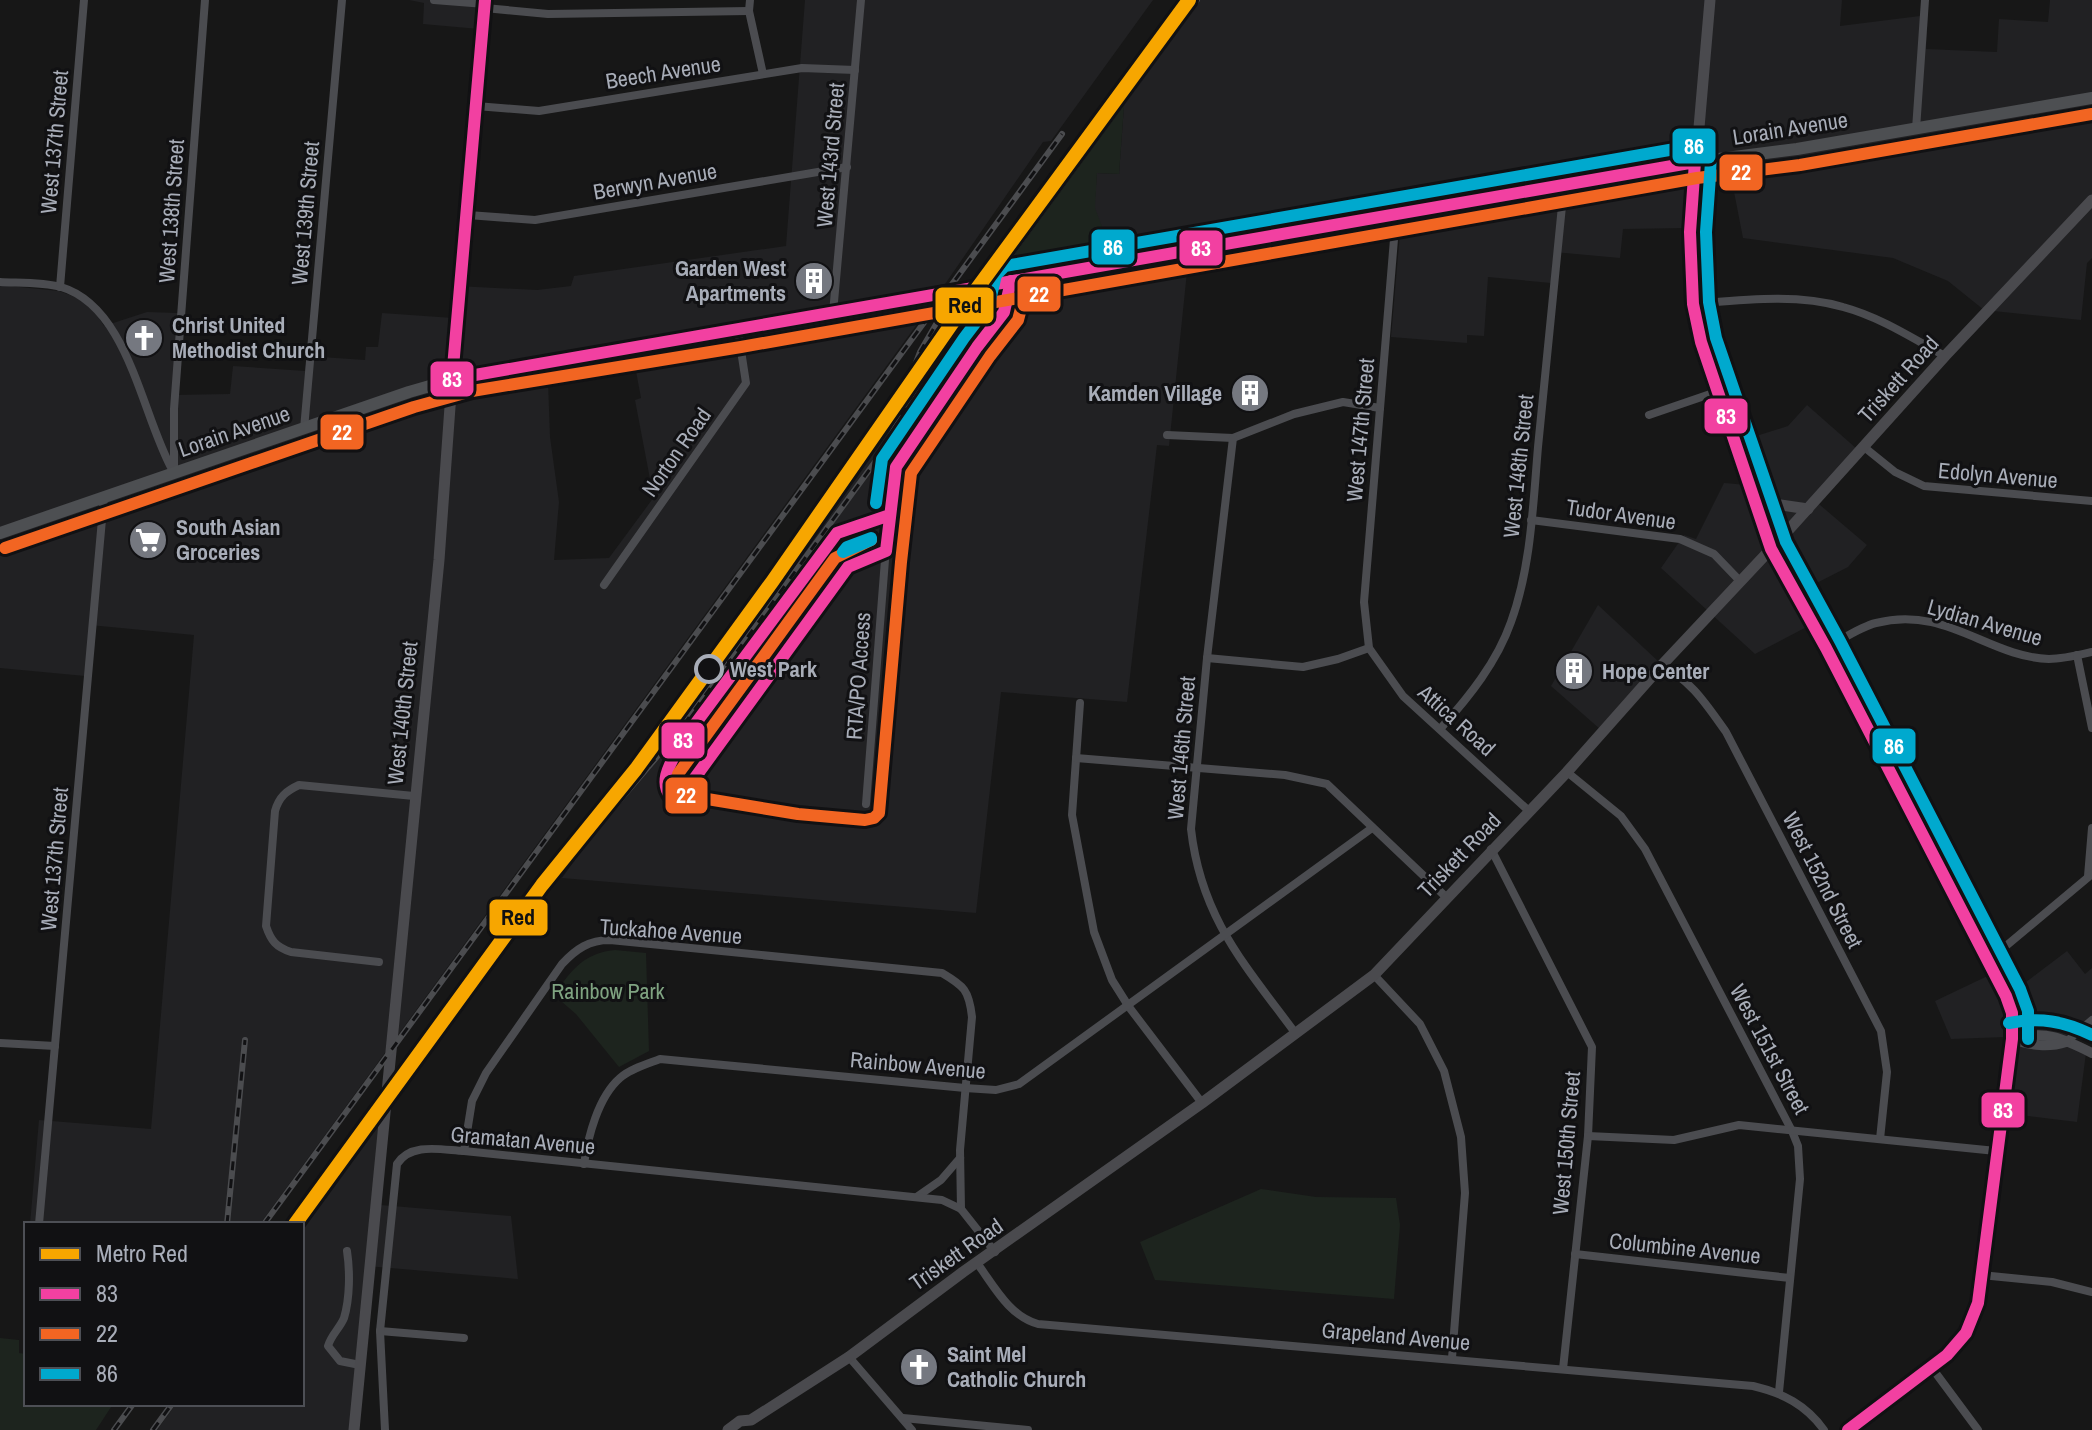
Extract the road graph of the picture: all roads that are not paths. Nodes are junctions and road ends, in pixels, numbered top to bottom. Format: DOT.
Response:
graph roads {
  1 [pos="84,0"];
  2 [pos="205,0"];
  3 [pos="342,0"];
  4 [pos="434,0"];
  5 [pos="750,0"];
  6 [pos="861,0"];
  7 [pos="1710,0"];
  8 [pos="1925,0"];
  9 [pos="485,4"];
  10 [pos="749,11"];
  11 [pos="855,70"];
  12 [pos="763,74"];
  13 [pos="2092,98"];
  14 [pos="476,106"];
  15 [pos="1916,129"];
  16 [pos="1695,162"];
  17 [pos="847,167"];
  18 [pos="1564,186"];
  19 [pos="2092,200"];
  20 [pos="468,215"];
  21 [pos="1396,215"];
  22 [pos="1011,281"];
  23 [pos="0,282"];
  24 [pos="60,287"];
  25 [pos="1693,304"];
  26 [pos="833,313"];
  27 [pos="738,331"];
  28 [pos="1945,356"];
  29 [pos="452,379"];
  30 [pos="1719,391"];
  31 [pos="1380,408"];
  32 [pos="1649,415"];
  33 [pos="304,429"];
  34 [pos="1167,435"];
  35 [pos="1233,438"];
  36 [pos="1864,447"];
  37 [pos="174,473"];
  38 [pos="104,497"];
  39 [pos="1755,501"];
  40 [pos="2092,501"];
  41 [pos="1808,509"];
  42 [pos="1531,520"];
  43 [pos="0,533"];
  44 [pos="1771,549"];
  45 [pos="1739,580"];
  46 [pos="604,585"];
  47 [pos="1369,648"];
  48 [pos="1826,648"];
  49 [pos="2092,652"];
  50 [pos="2077,655"];
  51 [pos="1207,658"];
  52 [pos="1661,666"];
  53 [pos="1080,703"];
  54 [pos="1441,728"];
  55 [pos="2092,728"];
  56 [pos="1076,758"];
  57 [pos="1196,767"];
  58 [pos="1567,772"];
  59 [pos="414,796"];
  60 [pos="866,804"];
  61 [pos="1530,812"];
  62 [pos="1372,828"];
  63 [pos="2092,828"];
  64 [pos="1491,849"];
  65 [pos="2090,875"];
  66 [pos="1446,897"];
  67 [pos="1224,937"];
  68 [pos="1988,961"];
  69 [pos="379,962"];
  70 [pos="1374,975"];
  71 [pos="1129,1007"];
  72 [pos="2092,1020"];
  73 [pos="1296,1034"];
  74 [pos="2012,1039"];
  75 [pos="2066,1042"];
  76 [pos="0,1043"];
  77 [pos="55,1046"];
  78 [pos="2092,1053"];
  79 [pos="965,1088"];
  80 [pos="1202,1103"];
  81 [pos="1792,1131"];
  82 [pos="1588,1136"];
  83 [pos="1880,1139"];
  84 [pos="464,1151"];
  85 [pos="1996,1151"];
  86 [pos="960,1158"];
  87 [pos="584,1164"];
  88 [pos="918,1196"];
  89 [pos="961,1209"];
  90 [pos="39,1222"];
  91 [pos="347,1251"];
  92 [pos="995,1252"];
  93 [pos="1575,1254"];
  94 [pos="977,1263"];
  95 [pos="1981,1275"];
  96 [pos="1790,1278"];
  97 [pos="2092,1292"];
  98 [pos="380,1331"];
  99 [pos="464,1338"];
  100 [pos="849,1357"];
  101 [pos="1452,1358"];
  102 [pos="360,1365"];
  103 [pos="1932,1368"];
  104 [pos="1563,1369"];
  105 [pos="1779,1392"];
  106 [pos="903,1418"];
  107 [pos="751,1426"];
  108 [pos="354,1430"];
  109 [pos="385,1430"];
  110 [pos="728,1430"];
  111 [pos="912,1430"];
  112 [pos="1028,1430"];
  113 [pos="1824,1430"];
  114 [pos="1848,1430"];
  115 [pos="1978,1430"];
  1 -- 24 [label="street, West 137th Street"];
  2 -- 37 [label="street, West 138th Street"];
  3 -- 33 [label="street, West 139th Street"];
  4 -- 9 [label="street"];
  5 -- 10 [label="street"];
  6 -- 11 [label="street, West 143rd Street"];
  7 -- 16 [label="main road"];
  8 -- 15 [label="street"];
  9 -- 10 [label="street"];
  9 -- 14 [label="street, West 140th Street"];
  10 -- 12 [label="street"];
  11 -- 12 [label="street, Beech Avenue"];
  11 -- 17 [label="street, West 143rd Street"];
  12 -- 14 [label="street, Beech Avenue"];
  13 -- 15 [label="main road, Lorain Avenue"];
  14 -- 20 [label="street, West 140th Street"];
  15 -- 16 [label="main road, Lorain Avenue"];
  16 -- 18 [label="main road, Lorain Avenue"];
  16 -- 25 [label="main road"];
  17 -- 20 [label="street, Berwyn Avenue"];
  17 -- 26 [label="street, West 143rd Street"];
  18 -- 21 [label="main road, Lorain Avenue"];
  18 -- 42 [label="street, West 148th Street"];
  19 -- 28 [label="main road, Triskett Road"];
  20 -- 29 [label="street, West 140th Street"];
  21 -- 22 [label="main road, Lorain Avenue"];
  21 -- 31 [label="street, West 147th Street"];
  22 -- 26 [label="main road, Lorain Avenue"];
  22 -- 60 [label="street, RTA/PO Access"];
  23 -- 24 [label="street"];
  24 -- 37 [label="street"];
  25 -- 28 [label="street"];
  25 -- 30 [label="main road"];
  26 -- 27 [label="main road, Lorain Avenue"];
  27 -- 29 [label="main road, Lorain Avenue"];
  27 -- 46 [label="street, Norton Road"];
  28 -- 36 [label="main road, Triskett Road"];
  29 -- 33 [label="main road, Lorain Avenue"];
  29 -- 59 [label="main road, West 140th Street"];
  30 -- 32 [label="street"];
  30 -- 39 [label="main road"];
  31 -- 35 [label="street"];
  31 -- 47 [label="street, West 147th Street"];
  33 -- 37 [label="main road, Lorain Avenue"];
  34 -- 35 [label="street"];
  35 -- 51 [label="street, West 146th Street"];
  36 -- 40 [label="street, Edolyn Avenue"];
  36 -- 41 [label="main road, Triskett Road"];
  37 -- 38 [label="main road, Lorain Avenue"];
  38 -- 43 [label="main road, Lorain Avenue"];
  38 -- 77 [label="street, West 137th Street"];
  39 -- 41 [label="main road"];
  39 -- 44 [label="main road"];
  41 -- 44 [label="main road, Triskett Road"];
  42 -- 45 [label="street, Tudor Avenue"];
  42 -- 54 [label="street, West 148th Street"];
  44 -- 45 [label="main road, Triskett Road"];
  44 -- 48 [label="main road"];
  45 -- 52 [label="main road, Triskett Road"];
  47 -- 51 [label="street"];
  47 -- 54 [label="street, Attica Road"];
  48 -- 50 [label="street, Lydian Avenue"];
  48 -- 68 [label="main road"];
  49 -- 50 [label="street, Lydian Avenue"];
  50 -- 55 [label="street"];
  51 -- 57 [label="street, West 146th Street"];
  52 -- 58 [label="main road, Triskett Road"];
  52 -- 83 [label="street, West 152nd Street"];
  53 -- 56 [label="street"];
  54 -- 61 [label="street, Attica Road"];
  56 -- 57 [label="street"];
  56 -- 71 [label="street"];
  57 -- 62 [label="street"];
  57 -- 67 [label="street, West 146th Street"];
  58 -- 61 [label="main road, Triskett Road"];
  58 -- 81 [label="street, West 151st Street"];
  59 -- 69 [label="street"];
  59 -- 102 [label="main road, West 140th Street"];
  61 -- 64 [label="main road, Triskett Road"];
  62 -- 66 [label="street"];
  62 -- 67 [label="street, Rainbow Avenue"];
  63 -- 65 [label="street"];
  64 -- 66 [label="main road, Triskett Road"];
  64 -- 82 [label="street, West 150th Street"];
  65 -- 68 [label="street"];
  66 -- 70 [label="main road, Triskett Road"];
  67 -- 71 [label="street, Rainbow Avenue"];
  67 -- 73 [label="street, West 146th Street"];
  68 -- 74 [label="main road"];
  70 -- 73 [label="main road, Triskett Road"];
  70 -- 101 [label="street"];
  71 -- 79 [label="street, Rainbow Avenue"];
  71 -- 80 [label="street"];
  72 -- 75 [label="street"];
  73 -- 80 [label="main road, Triskett Road"];
  74 -- 75 [label="street"];
  74 -- 85 [label="main road"];
  75 -- 78 [label="street"];
  76 -- 77 [label="street"];
  77 -- 90 [label="street, West 137th Street"];
  79 -- 84 [label="street, Tuckahoe Avenue"];
  79 -- 86 [label="street"];
  79 -- 87 [label="street, Rainbow Avenue"];
  80 -- 92 [label="main road, Triskett Road"];
  81 -- 82 [label="street"];
  81 -- 83 [label="street"];
  81 -- 96 [label="street, West 151st Street"];
  82 -- 93 [label="street, West 150th Street"];
  83 -- 85 [label="street"];
  84 -- 87 [label="street, Gramatan Avenue"];
  84 -- 98 [label="street, Gramatan Avenue"];
  85 -- 95 [label="main road"];
  86 -- 88 [label="street"];
  86 -- 89 [label="street"];
  87 -- 88 [label="street, Gramatan Avenue"];
  88 -- 89 [label="street, Gramatan Avenue"];
  89 -- 92 [label="street"];
  91 -- 102 [label="street"];
  92 -- 94 [label="main road, Triskett Road"];
  93 -- 96 [label="street, Columbine Avenue"];
  93 -- 104 [label="street, West 150th Street"];
  94 -- 100 [label="main road, Triskett Road"];
  94 -- 101 [label="street, Grapeland Avenue"];
  95 -- 97 [label="street"];
  95 -- 103 [label="main road"];
  96 -- 105 [label="street, West 151st Street"];
  98 -- 99 [label="street"];
  98 -- 109 [label="street, Gramatan Avenue"];
  100 -- 106 [label="street"];
  100 -- 107 [label="main road, Triskett Road"];
  101 -- 104 [label="street, Grapeland Avenue"];
  102 -- 108 [label="main road, West 140th Street"];
  103 -- 114 [label="main road"];
  103 -- 115 [label="street"];
  104 -- 105 [label="street, Grapeland Avenue"];
  105 -- 113 [label="street, Grapeland Avenue"];
  106 -- 111 [label="street"];
  106 -- 112 [label="street"];
  107 -- 110 [label="main road, Triskett Road"];
}
